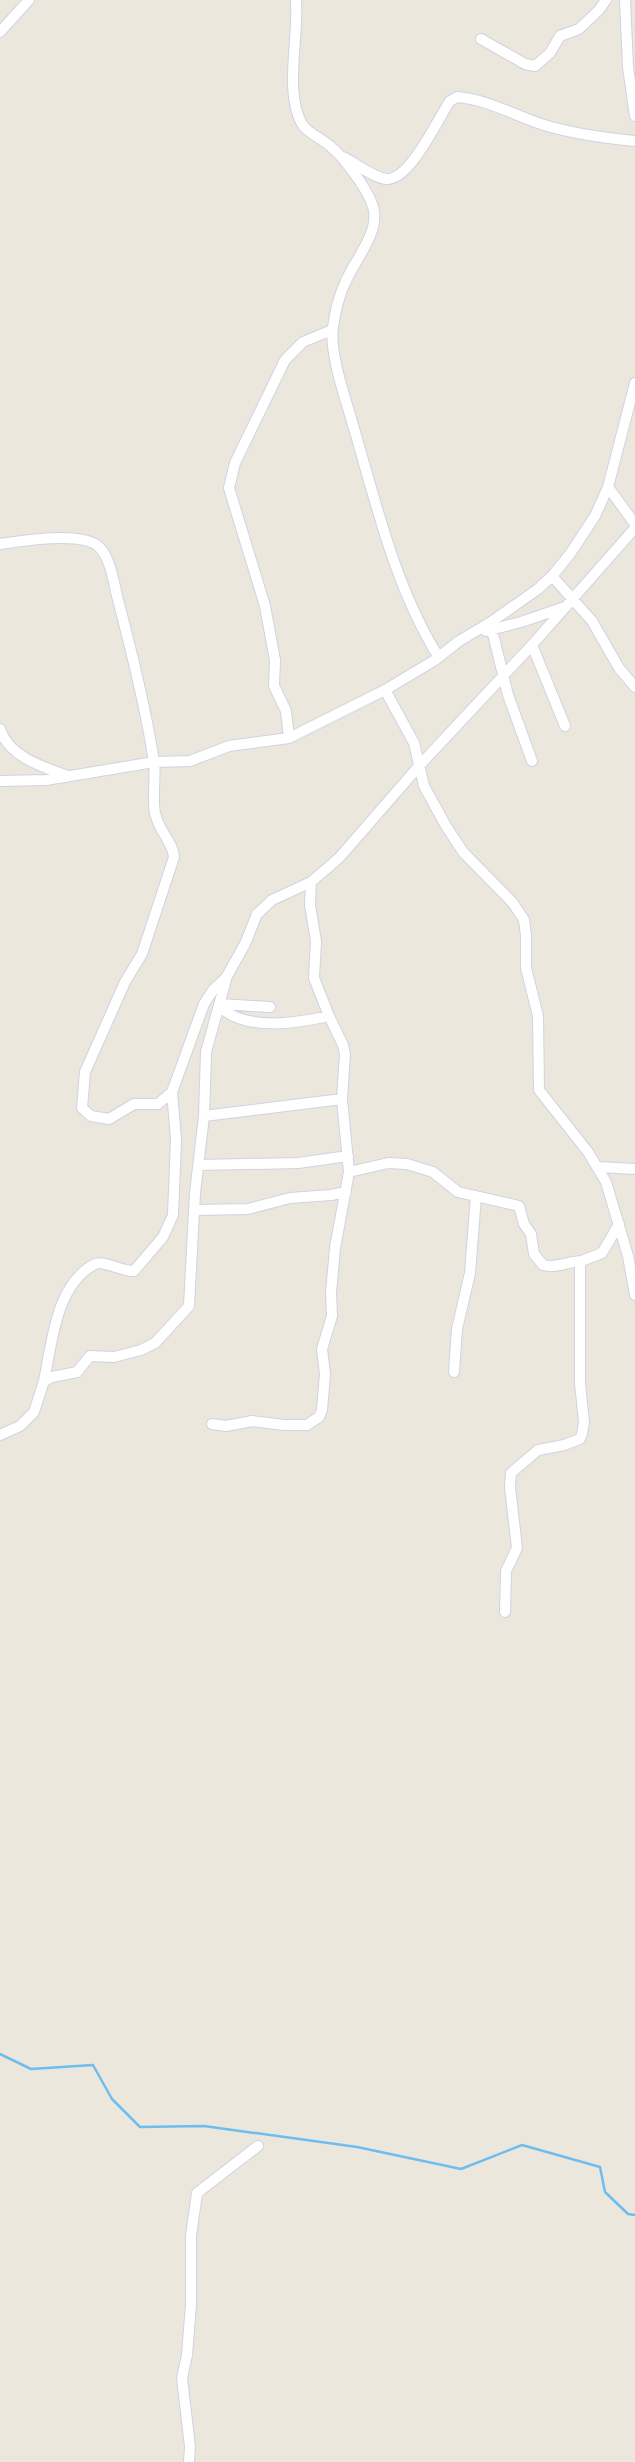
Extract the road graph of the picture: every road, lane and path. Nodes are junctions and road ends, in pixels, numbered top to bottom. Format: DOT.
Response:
graph roads {
  1 [pos="29,0"];
  2 [pos="296,0"];
  3 [pos="606,0"];
  4 [pos="625,0"];
  5 [pos="0,32"];
  6 [pos="481,38"];
  7 [pos="633,93"];
  8 [pos="635,116"];
  9 [pos="635,141"];
  10 [pos="339,155"];
  11 [pos="332,330"];
  12 [pos="635,383"];
  13 [pos="632,410"];
  14 [pos="608,487"];
  15 [pos="635,524"];
  16 [pos="635,528"];
  17 [pos="0,544"];
  18 [pos="552,576"];
  19 [pos="573,598"];
  20 [pos="565,607"];
  21 [pos="492,630"];
  22 [pos="469,635"];
  23 [pos="532,645"];
  24 [pos="438,656"];
  25 [pos="503,677"];
  26 [pos="635,687"];
  27 [pos="385,690"];
  28 [pos="565,726"];
  29 [pos="0,729"];
  30 [pos="289,738"];
  31 [pos="532,761"];
  32 [pos="154,762"];
  33 [pos="419,766"];
  34 [pos="69,777"];
  35 [pos="0,781"];
  36 [pos="311,882"];
  37 [pos="227,976"];
  38 [pos="219,1005"];
  39 [pos="270,1007"];
  40 [pos="329,1016"];
  41 [pos="172,1092"];
  42 [pos="342,1098"];
  43 [pos="204,1116"];
  44 [pos="348,1156"];
  45 [pos="198,1166"];
  46 [pos="598,1167"];
  47 [pos="635,1169"];
  48 [pos="349,1172"];
  49 [pos="346,1192"];
  50 [pos="476,1196"];
  51 [pos="195,1210"];
  52 [pos="619,1224"];
  53 [pos="582,1262"];
  54 [pos="635,1295"];
  55 [pos="454,1372"];
  56 [pos="44,1381"];
  57 [pos="212,1424"];
  58 [pos="0,1435"];
  59 [pos="505,1612"];
  60 [pos="258,2146"];
  61 [pos="189,2462"];
  1 -- 5 [label="street"];
  2 -- 10 [label="street"];
  3 -- 6 [label="street"];
  4 -- 7 [label="street"];
  7 -- 8 [label="street"];
  9 -- 10 [label="street"];
  10 -- 11 [label="street"];
  11 -- 24 [label="street"];
  11 -- 30 [label="street"];
  12 -- 13 [label="street"];
  13 -- 14 [label="street"];
  14 -- 15 [label="street"];
  14 -- 18 [label="street"];
  16 -- 19 [label="street"];
  17 -- 32 [label="street"];
  18 -- 19 [label="street"];
  18 -- 22 [label="street"];
  19 -- 20 [label="street"];
  19 -- 26 [label="street"];
  20 -- 21 [label="street"];
  20 -- 23 [label="street"];
  21 -- 22 [label="street"];
  21 -- 25 [label="street"];
  22 -- 24 [label="street"];
  23 -- 25 [label="street"];
  23 -- 28 [label="street"];
  24 -- 27 [label="street"];
  25 -- 31 [label="street"];
  25 -- 33 [label="street"];
  27 -- 30 [label="street"];
  27 -- 33 [label="street"];
  29 -- 34 [label="street"];
  30 -- 32 [label="street"];
  32 -- 34 [label="street"];
  32 -- 41 [label="street"];
  33 -- 36 [label="street"];
  33 -- 46 [label="street"];
  34 -- 35 [label="street"];
  36 -- 37 [label="street"];
  36 -- 40 [label="street"];
  37 -- 38 [label="street"];
  37 -- 41 [label="street"];
  38 -- 39 [label="street"];
  38 -- 40 [label="street"];
  38 -- 43 [label="street"];
  40 -- 42 [label="street"];
  41 -- 56 [label="street"];
  42 -- 43 [label="street"];
  42 -- 44 [label="street"];
  43 -- 45 [label="street"];
  44 -- 45 [label="street"];
  44 -- 48 [label="street"];
  45 -- 51 [label="street"];
  46 -- 47 [label="street"];
  46 -- 52 [label="street"];
  48 -- 49 [label="street"];
  48 -- 50 [label="street"];
  49 -- 51 [label="street"];
  49 -- 57 [label="street"];
  50 -- 53 [label="street"];
  50 -- 55 [label="street"];
  51 -- 56 [label="street"];
  52 -- 53 [label="street"];
  52 -- 54 [label="street"];
  53 -- 59 [label="street"];
  56 -- 58 [label="street"];
  60 -- 61 [label="street"];
}
